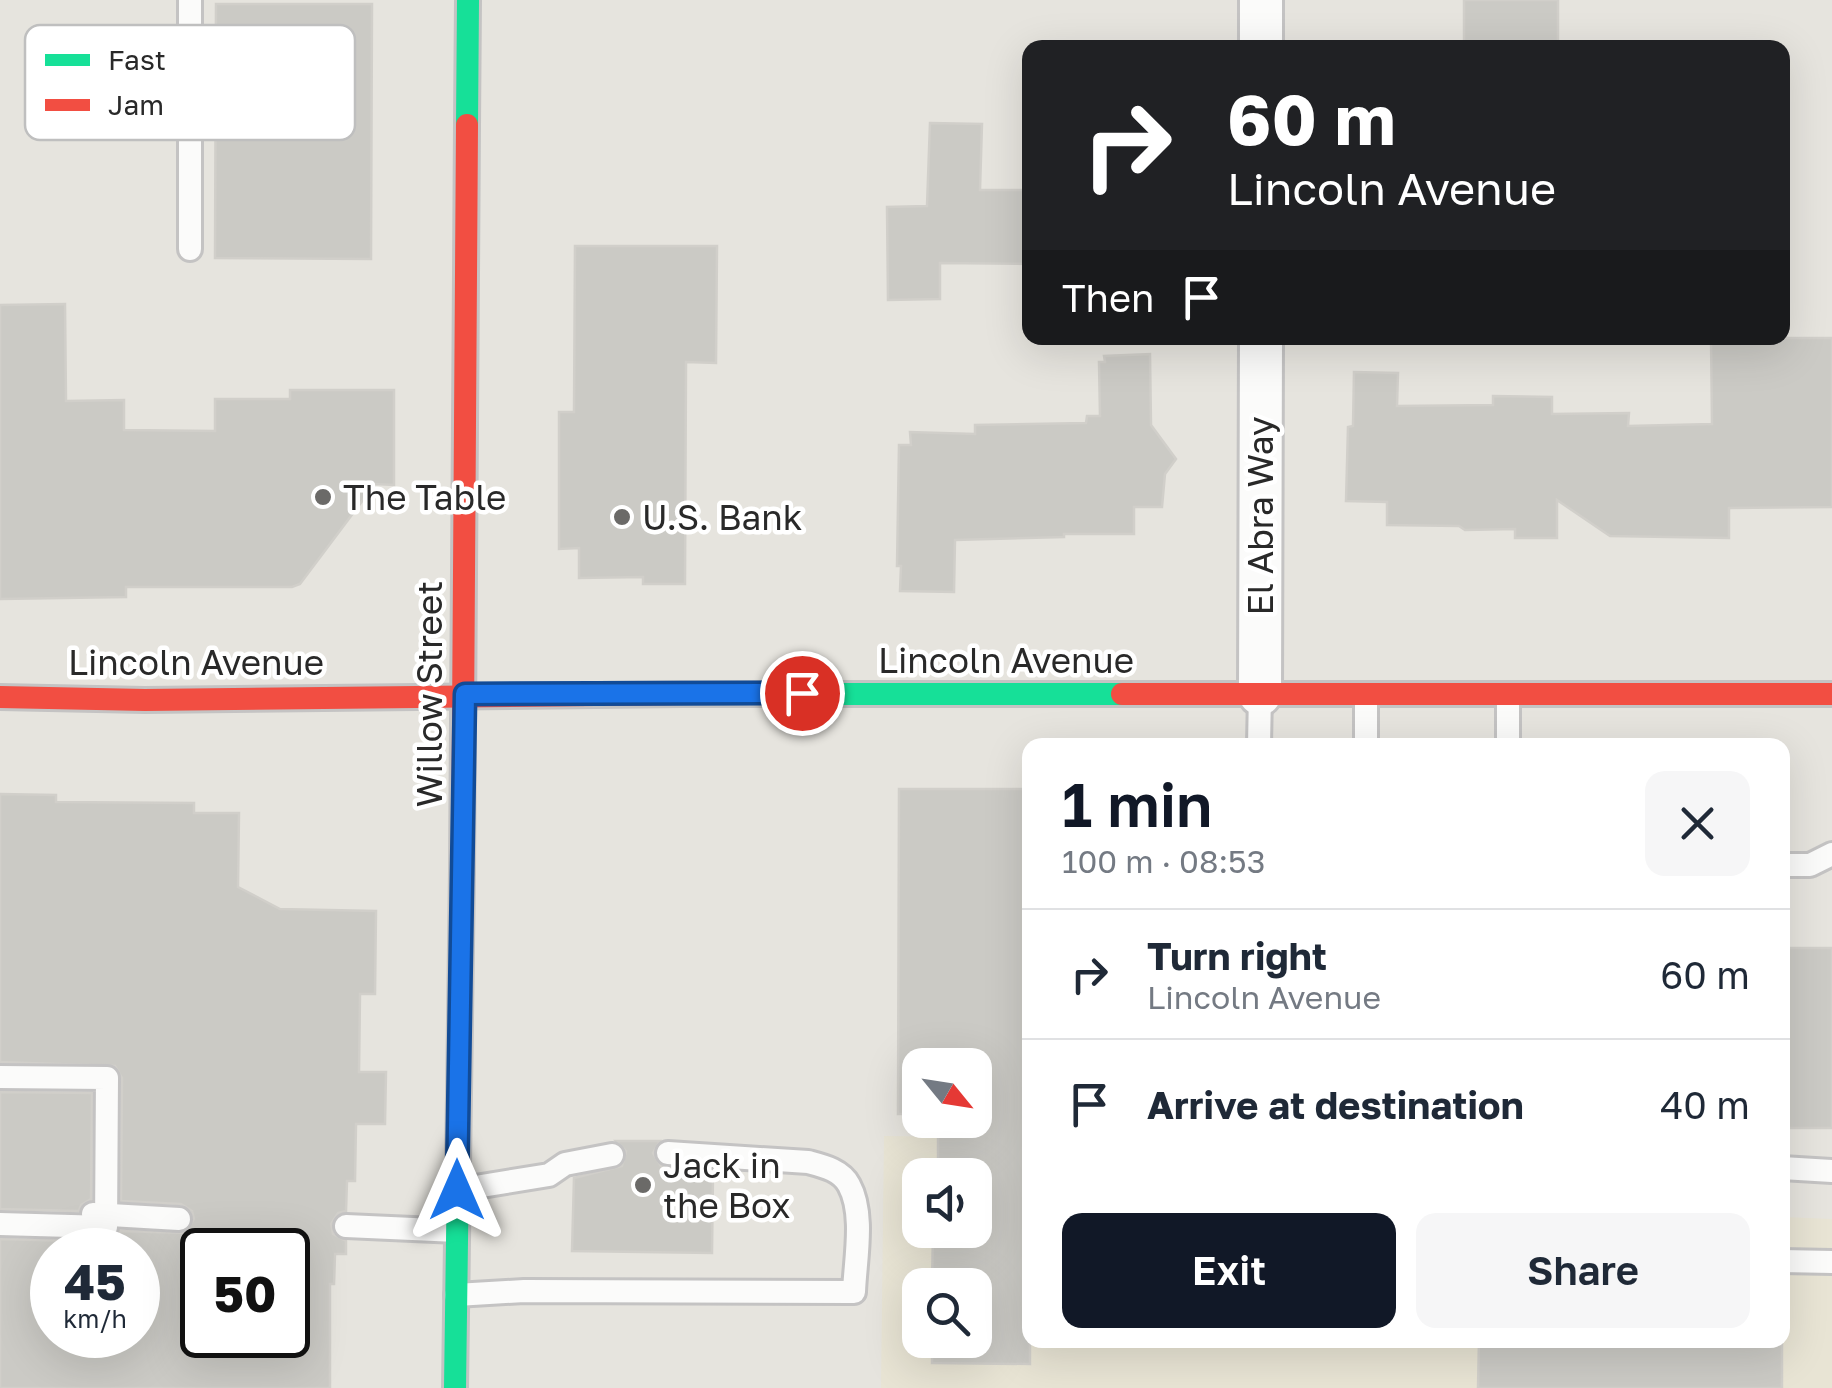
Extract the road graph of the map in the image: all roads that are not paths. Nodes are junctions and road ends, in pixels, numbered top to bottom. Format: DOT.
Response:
graph roads {
  1 [pos="468,0"];
  2 [pos="1261,0"];
  3 [pos="1261,40"];
  4 [pos="190,140"];
  5 [pos="190,249"];
  6 [pos="1261,345"];
  7 [pos="465,694"];
  8 [pos="1260,694"];
  9 [pos="1832,694"];
  10 [pos="1366,695"];
  11 [pos="1508,696"];
  12 [pos="0,697"];
  13 [pos="1259,738"];
  14 [pos="1366,738"];
  15 [pos="1508,738"];
  16 [pos="1832,854"];
  17 [pos="1790,866"];
  18 [pos="0,1077"];
  19 [pos="0,1085"];
  20 [pos="668,1154"];
  21 [pos="612,1155"];
  22 [pos="1790,1168"];
  23 [pos="1832,1171"];
  24 [pos="457,1190"];
  25 [pos="0,1210"];
  26 [pos="106,1214"];
  27 [pos="179,1219"];
  28 [pos="0,1224"];
  29 [pos="346,1226"];
  30 [pos="457,1231"];
  31 [pos="1790,1261"];
  32 [pos="1832,1262"];
  33 [pos="456,1295"];
  34 [pos="454,1388"];
  1 -- 7 [label="main road, Willow Street"];
  2 -- 3 [label="street"];
  4 -- 5 [label="lane"];
  6 -- 8 [label="street, El Abra Way"];
  7 -- 8 [label="main road, Lincoln Avenue"];
  7 -- 12 [label="main road, Lincoln Avenue"];
  7 -- 24 [label="main road, Willow Street"];
  8 -- 10 [label="main road, Lincoln Avenue"];
  8 -- 13 [label="lane"];
  9 -- 11 [label="main road, Lincoln Avenue"];
  10 -- 11 [label="main road, Lincoln Avenue"];
  10 -- 14 [label="lane"];
  11 -- 15 [label="lane"];
  16 -- 17 [label="lane"];
  18 -- 28 [label="lane"];
  19 -- 26 [label="lane"];
  20 -- 33 [label="lane"];
  21 -- 24 [label="lane"];
  22 -- 23 [label="lane"];
  24 -- 30 [label="main road, Willow Street"];
  25 -- 26 [label="lane"];
  26 -- 27 [label="lane"];
  29 -- 30 [label="lane"];
  30 -- 33 [label="main road, Willow Street"];
  31 -- 32 [label="lane"];
  33 -- 34 [label="main road, Willow Street"];
}
